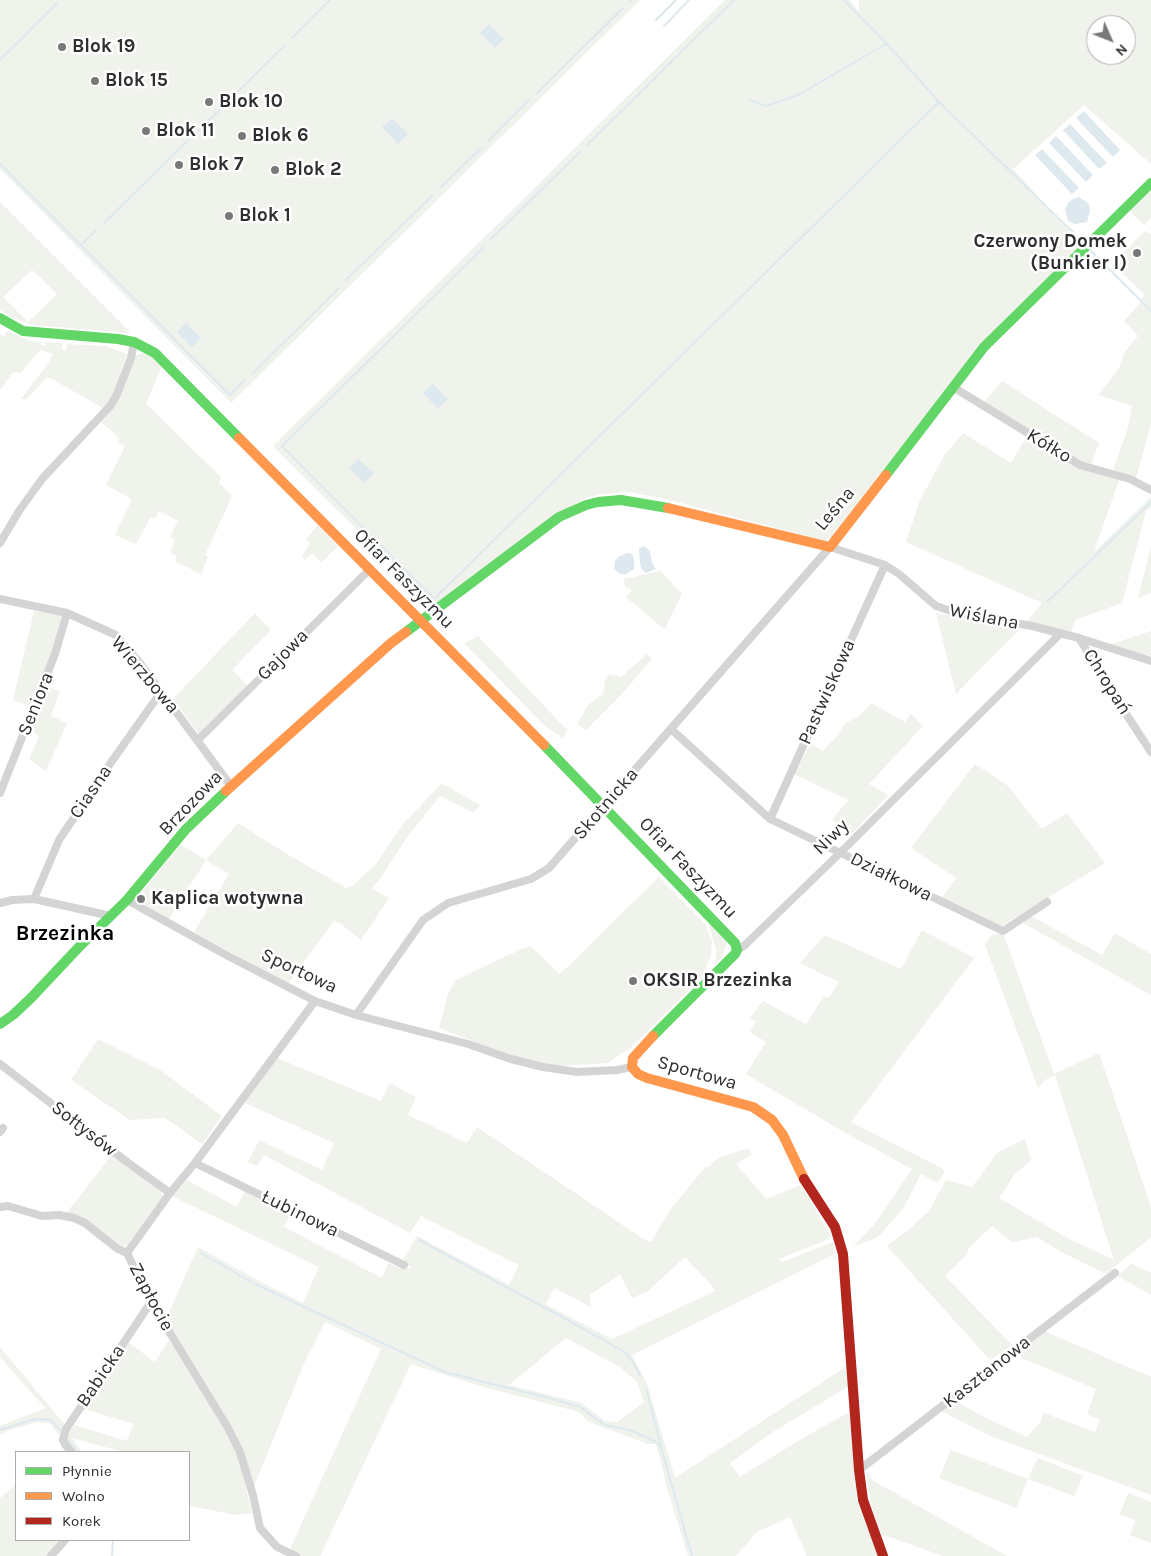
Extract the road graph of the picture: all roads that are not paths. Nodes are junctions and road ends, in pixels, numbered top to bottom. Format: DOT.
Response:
graph roads {
  1 [pos="1151,183"];
  2 [pos="0,318"];
  3 [pos="134,342"];
  4 [pos="953,388"];
  5 [pos="1151,490"];
  6 [pos="0,543"];
  7 [pos="830,547"];
  8 [pos="884,565"];
  9 [pos="369,570"];
  10 [pos="0,599"];
  11 [pos="67,613"];
  12 [pos="420,621"];
  13 [pos="1061,633"];
  14 [pos="1079,638"];
  15 [pos="1151,661"];
  16 [pos="161,692"];
  17 [pos="671,729"];
  18 [pos="198,740"];
  19 [pos="1151,752"];
  20 [pos="231,786"];
  21 [pos="0,793"];
  22 [pos="604,806"];
  23 [pos="770,819"];
  24 [pos="840,853"];
  25 [pos="34,899"];
  26 [pos="127,900"];
  27 [pos="1047,902"];
  28 [pos="0,903"];
  29 [pos="111,916"];
  30 [pos="737,950"];
  31 [pos="315,1001"];
  32 [pos="356,1015"];
  33 [pos="0,1024"];
  34 [pos="0,1064"];
  35 [pos="632,1067"];
  36 [pos="195,1163"];
  37 [pos="170,1193"];
  38 [pos="0,1208"];
  39 [pos="127,1253"];
  40 [pos="404,1265"];
  41 [pos="1115,1273"];
  42 [pos="151,1302"];
  43 [pos="69,1451"];
  44 [pos="859,1470"];
  45 [pos="64,1541"];
  46 [pos="51,1556"];
  47 [pos="296,1556"];
  48 [pos="883,1556"];
  1 -- 4 [label="street, Leśna"];
  2 -- 3 [label="street, Ofiar Faszyzmu"];
  3 -- 6 [label="street"];
  3 -- 9 [label="street, Ofiar Faszyzmu"];
  4 -- 5 [label="street, Kółko"];
  4 -- 7 [label="street, Leśna"];
  7 -- 8 [label="street, Wiślana"];
  7 -- 12 [label="street, Leśna"];
  7 -- 17 [label="street, Skotnicka"];
  8 -- 13 [label="street, Wiślana"];
  8 -- 23 [label="street, Pastwiskowa"];
  9 -- 12 [label="street, Ofiar Faszyzmu"];
  9 -- 18 [label="street, Gajowa"];
  10 -- 11 [label="street, Wierzbowa"];
  11 -- 16 [label="street, Wierzbowa"];
  11 -- 21 [label="street, Seniora"];
  12 -- 20 [label="street, Brzozowa"];
  12 -- 22 [label="street, Ofiar Faszyzmu"];
  13 -- 14 [label="street, Wiślana"];
  13 -- 24 [label="street, Niwy"];
  14 -- 15 [label="street, Wiślana"];
  14 -- 19 [label="street, Chropań"];
  16 -- 18 [label="street, Wierzbowa"];
  16 -- 25 [label="street, Ciasna"];
  17 -- 22 [label="street, Skotnicka"];
  17 -- 23 [label="street, Działkowa"];
  18 -- 20 [label="street, Wierzbowa"];
  20 -- 26 [label="street, Brzozowa"];
  22 -- 30 [label="street, Ofiar Faszyzmu"];
  22 -- 32 [label="street, Skotnicka"];
  23 -- 24 [label="street, Działkowa"];
  24 -- 27 [label="street, Działkowa"];
  24 -- 30 [label="street, Niwy"];
  25 -- 28 [label="street"];
  25 -- 29 [label="street"];
  26 -- 29 [label="street, Brzozowa"];
  26 -- 31 [label="street, Sportowa"];
  29 -- 33 [label="street, Brzozowa"];
  30 -- 35 [label="street, Niwy"];
  31 -- 32 [label="street, Sportowa"];
  31 -- 36 [label="street, Zapłocie"];
  32 -- 35 [label="street, Sportowa"];
  34 -- 37 [label="street, Sołtysów"];
  35 -- 44 [label="street, Sportowa"];
  36 -- 37 [label="street, Zapłocie"];
  36 -- 40 [label="street, Łubinowa"];
  37 -- 39 [label="street, Zapłocie"];
  38 -- 39 [label="street"];
  39 -- 42 [label="street, Zapłocie"];
  41 -- 44 [label="street, Kasztanowa"];
  42 -- 43 [label="street, Babicka"];
  42 -- 47 [label="street, Zapłocie"];
  44 -- 48 [label="street, Sportowa"];
  45 -- 46 [label="street"];
}
